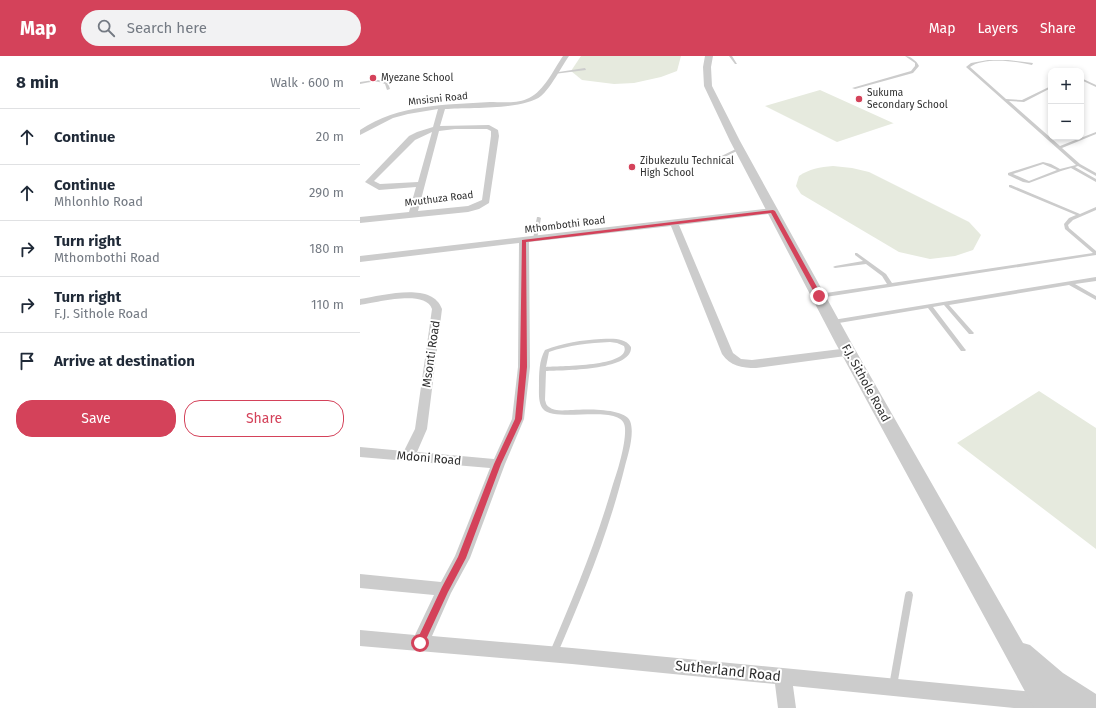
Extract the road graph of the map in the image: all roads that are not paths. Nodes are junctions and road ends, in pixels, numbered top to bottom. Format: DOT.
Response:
graph roads {
  1 [pos="566,56"];
  2 [pos="709,56"];
  3 [pos="730,56"];
  4 [pos="906,56"];
  5 [pos="736,63"];
  6 [pos="1032,64"];
  7 [pos="584,69"];
  8 [pos="554,73"];
  9 [pos="1084,80"];
  10 [pos="360,83"];
  11 [pos="1096,86"];
  12 [pos="854,88"];
  13 [pos="1048,88"];
  14 [pos="388,89"];
  15 [pos="1005,100"];
  16 [pos="442,107"];
  17 [pos="437,129"];
  18 [pos="360,133"];
  19 [pos="1096,133"];
  20 [pos="1060,147"];
  21 [pos="739,148"];
  22 [pos="707,164"];
  23 [pos="1079,165"];
  24 [pos="1071,167"];
  25 [pos="1060,170"];
  26 [pos="1096,175"];
  27 [pos="1096,181"];
  28 [pos="422,184"];
  29 [pos="1010,186"];
  30 [pos="1096,208"];
  31 [pos="773,211"];
  32 [pos="413,214"];
  33 [pos="1080,215"];
  34 [pos="539,218"];
  35 [pos="360,220"];
  36 [pos="674,223"];
  37 [pos="529,240"];
  38 [pos="857,254"];
  39 [pos="1096,254"];
  40 [pos="360,259"];
  41 [pos="867,262"];
  42 [pos="834,268"];
  43 [pos="1096,279"];
  44 [pos="1069,283"];
  45 [pos="890,285"];
  46 [pos="819,296"];
  47 [pos="1096,298"];
  48 [pos="360,302"];
  49 [pos="946,304"];
  50 [pos="929,306"];
  51 [pos="833,322"];
  52 [pos="971,333"];
  53 [pos="963,350"];
  54 [pos="849,352"];
  55 [pos="543,369"];
  56 [pos="360,452"];
  57 [pos="409,456"];
  58 [pos="498,464"];
  59 [pos="360,581"];
  60 [pos="445,589"];
  61 [pos="909,595"];
  62 [pos="360,638"];
  63 [pos="420,643"];
  64 [pos="1011,643"];
  65 [pos="553,654"];
  66 [pos="783,677"];
  67 [pos="893,688"];
  68 [pos="1045,705"];
  69 [pos="1096,707"];
  70 [pos="787,708"];
  1 -- 8 [label="street"];
  2 -- 21 [label="street, F.J. Sithole Road"];
  3 -- 5 [label="lane"];
  4 -- 12 [label="lane"];
  6 -- 15 [label="lane"];
  7 -- 8 [label="lane"];
  8 -- 16 [label="street, Mnsisni Road"];
  9 -- 11 [label="lane"];
  10 -- 14 [label="lane"];
  13 -- 15 [label="lane"];
  15 -- 20 [label="lane"];
  16 -- 17 [label="street"];
  16 -- 18 [label="street, Mnsisni Road"];
  17 -- 28 [label="street"];
  17 -- 28 [label="street"];
  17 -- 32 [label="street, Mvuthuza Road"];
  19 -- 20 [label="lane"];
  20 -- 23 [label="lane"];
  21 -- 22 [label="lane"];
  21 -- 31 [label="street, F.J. Sithole Road"];
  23 -- 24 [label="lane"];
  23 -- 26 [label="lane"];
  24 -- 25 [label="lane"];
  24 -- 27 [label="lane"];
  25 -- 25 [label="lane"];
  28 -- 32 [label="street"];
  29 -- 33 [label="lane"];
  30 -- 33 [label="lane"];
  31 -- 36 [label="street, Mthombothi Road"];
  31 -- 46 [label="street, F.J. Sithole Road"];
  32 -- 35 [label="street, Mvuthuza Road"];
  33 -- 39 [label="lane"];
  34 -- 37 [label="lane"];
  36 -- 37 [label="street, Mthombothi Road"];
  36 -- 54 [label="street"];
  37 -- 40 [label="street, Mthombothi Road"];
  37 -- 58 [label="street"];
  38 -- 41 [label="lane"];
  39 -- 45 [label="lane"];
  41 -- 42 [label="lane"];
  41 -- 45 [label="lane"];
  43 -- 44 [label="lane"];
  44 -- 47 [label="lane"];
  44 -- 49 [label="lane"];
  45 -- 46 [label="lane"];
  46 -- 51 [label="street, F.J. Sithole Road"];
  48 -- 57 [label="street, Msonti Road"];
  49 -- 50 [label="lane"];
  49 -- 52 [label="lane"];
  50 -- 51 [label="lane"];
  50 -- 53 [label="lane"];
  51 -- 54 [label="street, F.J. Sithole Road"];
  54 -- 64 [label="street, F.J. Sithole Road"];
  55 -- 55 [label="lane"];
  55 -- 65 [label="lane"];
  56 -- 57 [label="street, Mdoni Road"];
  57 -- 58 [label="street, Mdoni Road"];
  58 -- 60 [label="street"];
  59 -- 60 [label="street"];
  60 -- 63 [label="street"];
  61 -- 67 [label="lane"];
  62 -- 63 [label="street, Sutherland Road"];
  63 -- 65 [label="street, Sutherland Road"];
  64 -- 68 [label="street, F.J. Sithole Road"];
  64 -- 69 [label="street"];
  65 -- 66 [label="street, Sutherland Road"];
  66 -- 67 [label="street, Sutherland Road"];
  66 -- 70 [label="street"];
  67 -- 68 [label="street, Sutherland Road"];
  68 -- 69 [label="street, Sutherland Road"];
}
